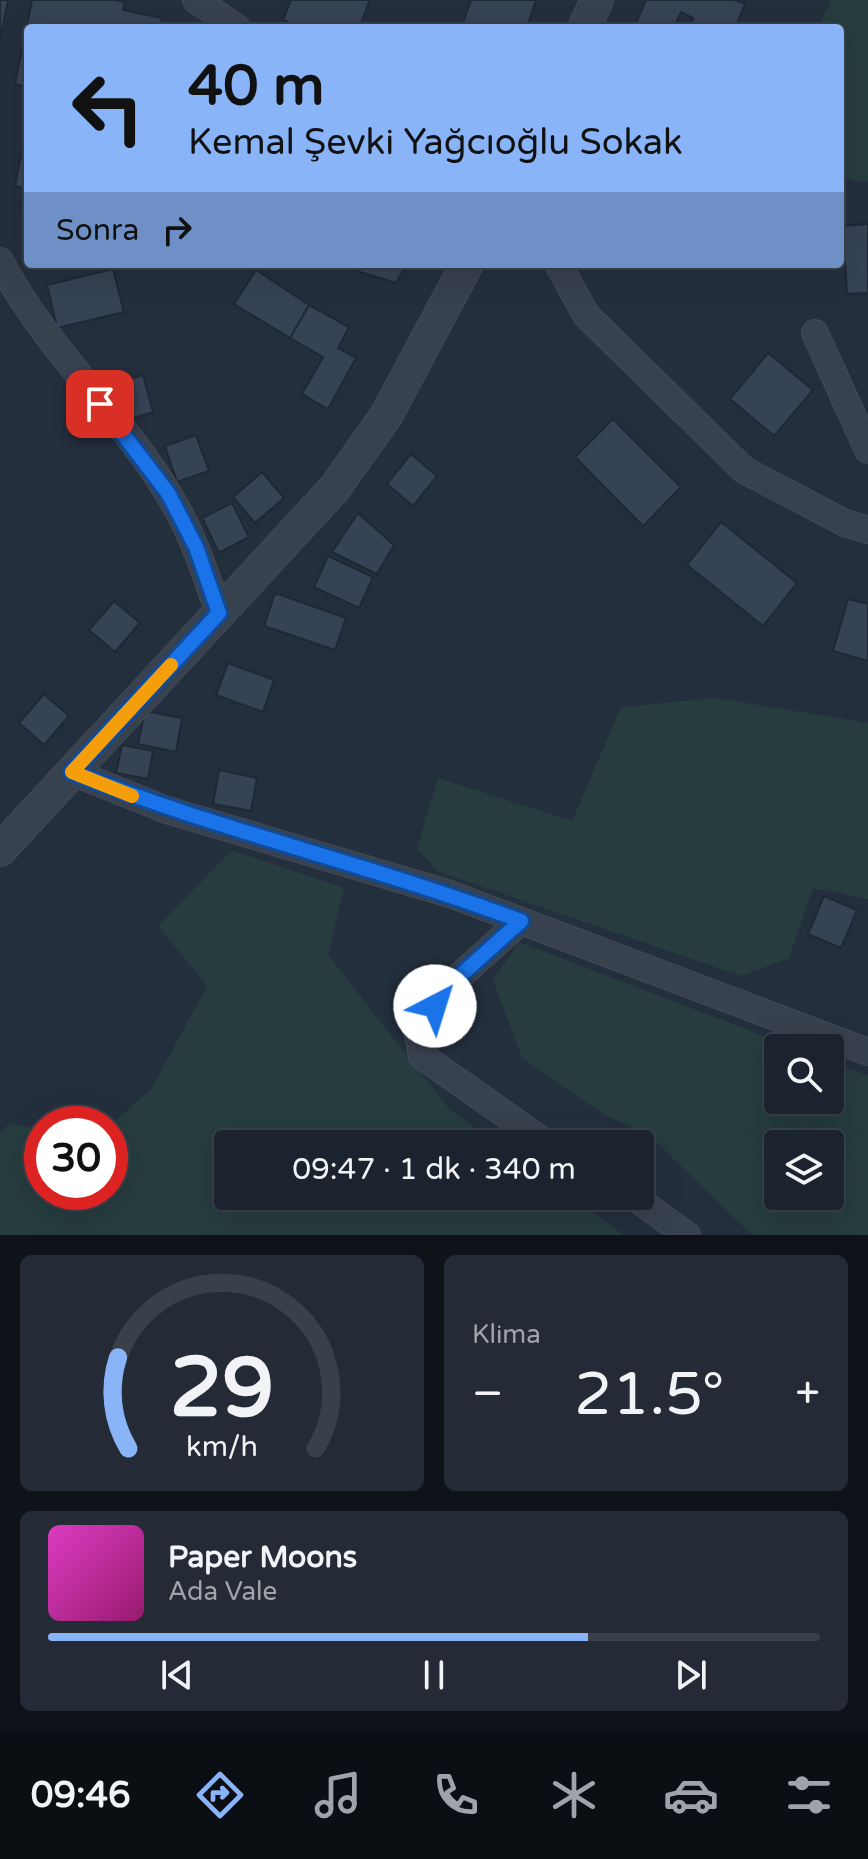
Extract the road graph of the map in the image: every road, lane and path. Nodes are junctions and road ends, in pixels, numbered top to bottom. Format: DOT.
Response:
graph roads {
  1 [pos="196,0"];
  2 [pos="597,0"];
  3 [pos="231,24"];
  4 [pos="586,24"];
  5 [pos="0,261"];
  6 [pos="465,268"];
  7 [pos="560,268"];
  8 [pos="815,333"];
  9 [pos="868,450"];
  10 [pos="868,530"];
  11 [pos="219,613"];
  12 [pos="72,772"];
  13 [pos="0,850"];
  14 [pos="521,921"];
  15 [pos="868,1052"];
  16 [pos="527,1130"];
  17 [pos="652,1210"];
  18 [pos="687,1235"];
  1 -- 3 [label="street"];
  2 -- 4 [label="street"];
  5 -- 11 [label="street"];
  6 -- 11 [label="street"];
  7 -- 10 [label="street"];
  8 -- 9 [label="street"];
  11 -- 12 [label="street"];
  12 -- 13 [label="street"];
  12 -- 14 [label="street"];
  14 -- 15 [label="street"];
  14 -- 16 [label="street"];
  17 -- 18 [label="street"];
}
